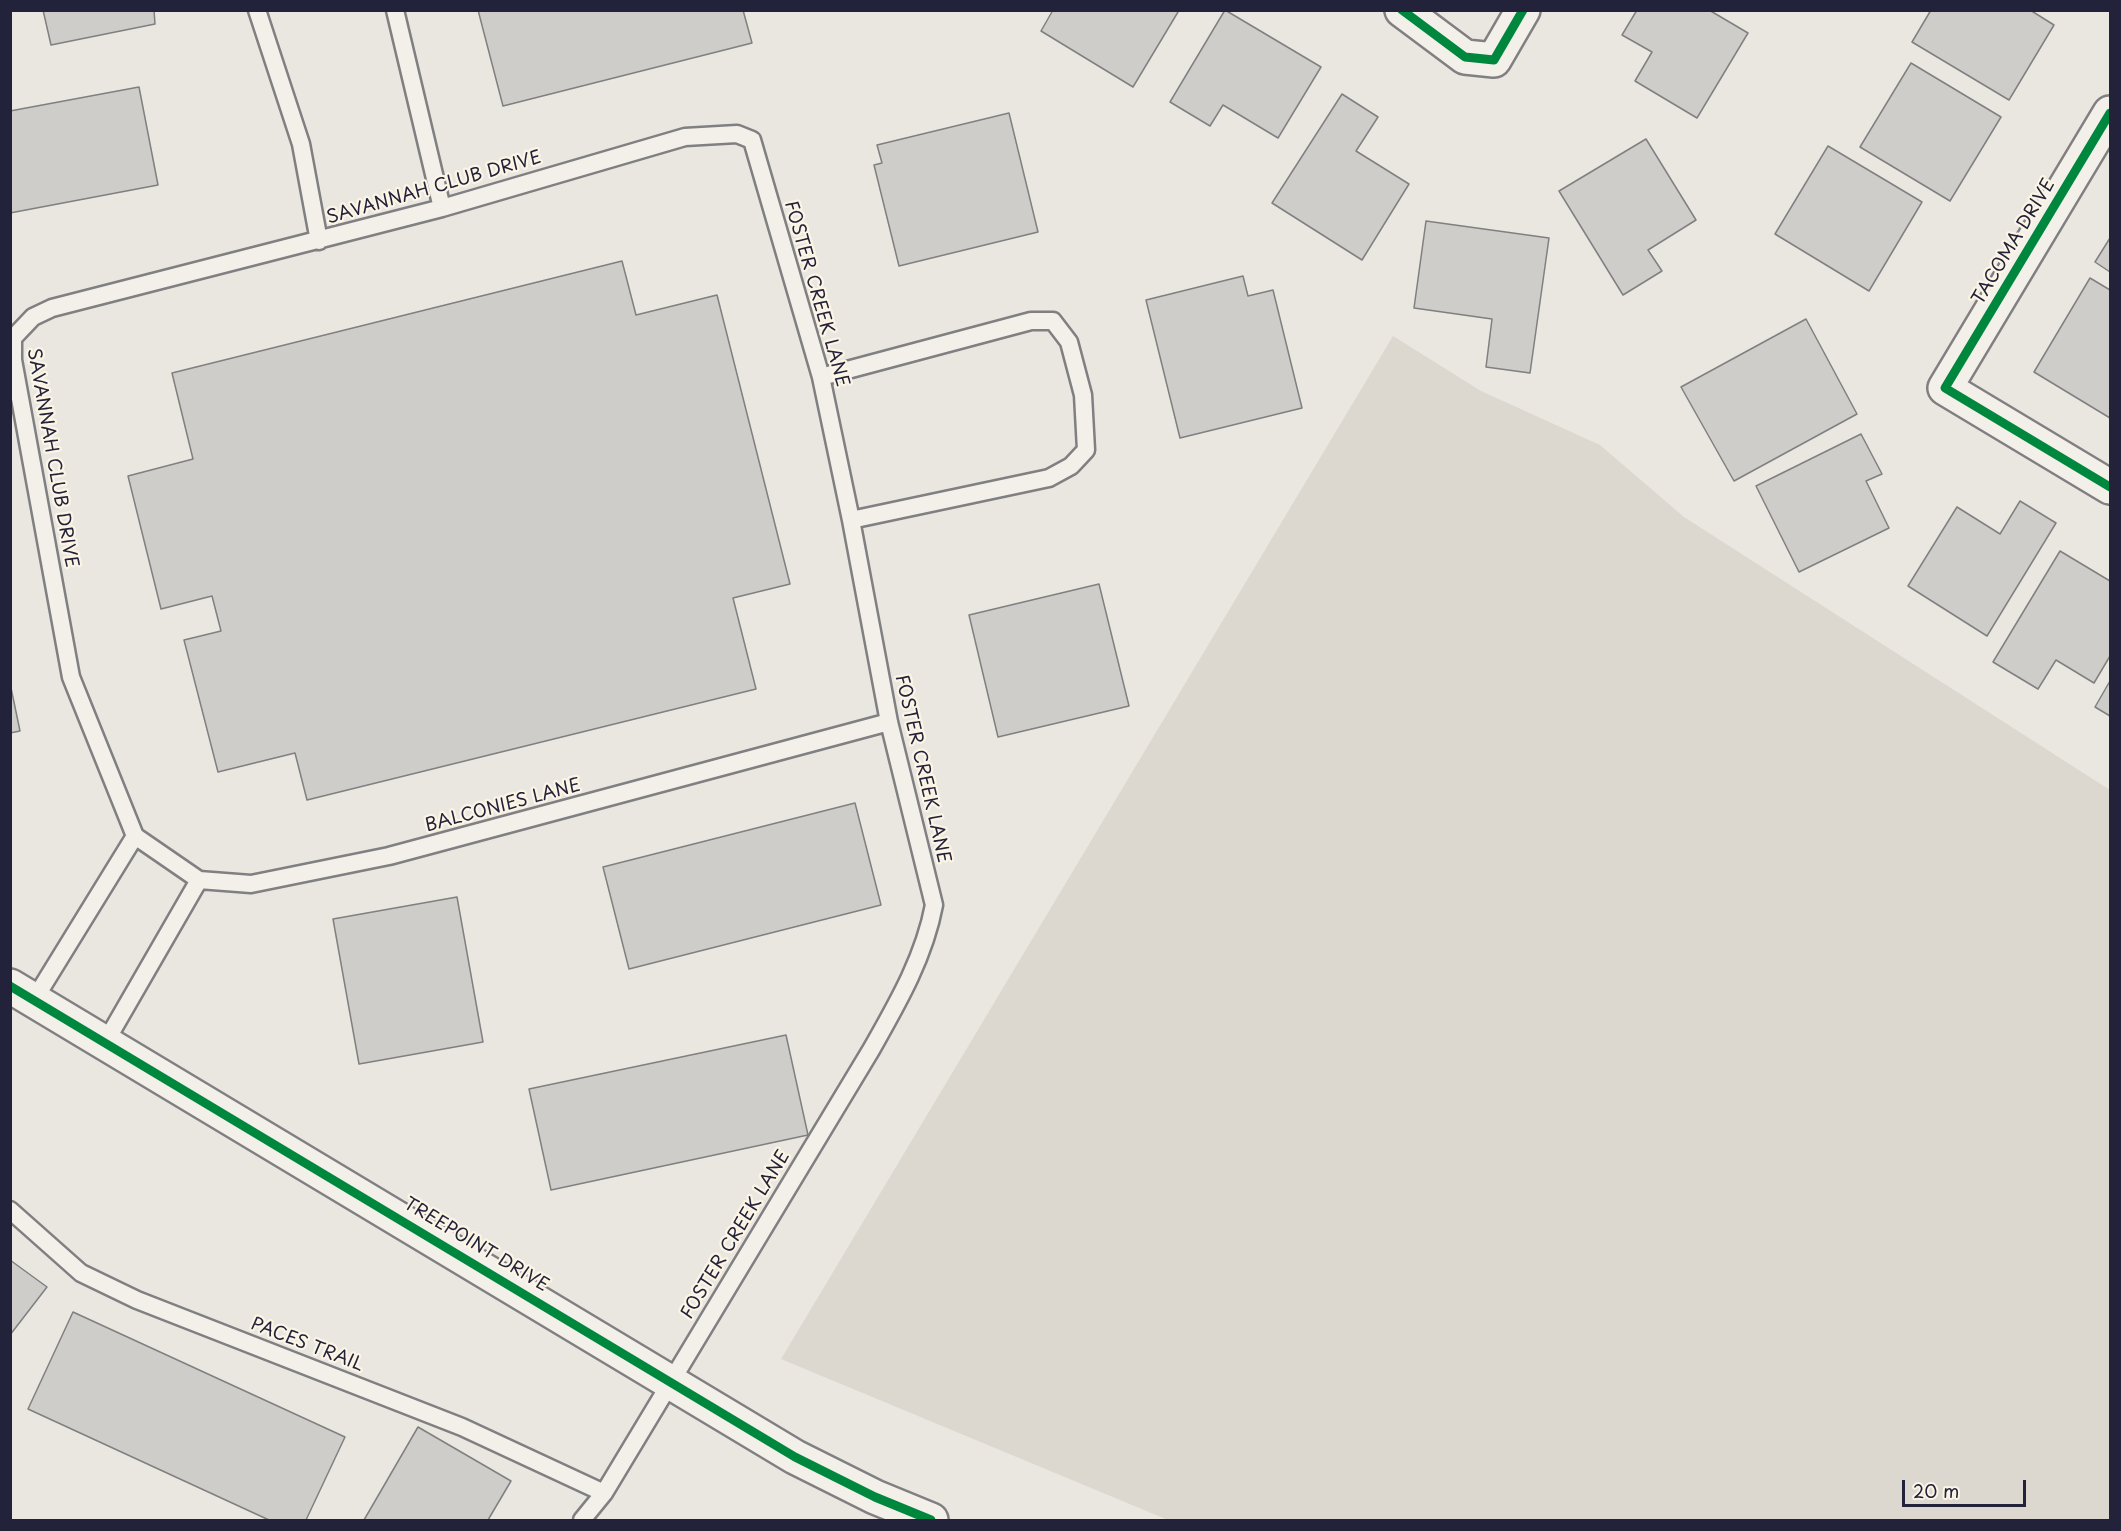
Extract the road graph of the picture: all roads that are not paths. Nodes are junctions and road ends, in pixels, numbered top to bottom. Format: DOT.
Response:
graph roads {
  1 [pos="257,10"];
  2 [pos="395,10"];
  3 [pos="1402,10"];
  4 [pos="1523,10"];
  5 [pos="2110,113"];
  6 [pos="724,136"];
  7 [pos="442,208"];
  8 [pos="319,241"];
  9 [pos="820,377"];
  10 [pos="2110,487"];
  11 [pos="851,520"];
  12 [pos="889,722"];
  13 [pos="135,836"];
  14 [pos="199,880"];
  15 [pos="22,993"];
  16 [pos="105,1043"];
  17 [pos="10,1210"];
  18 [pos="670,1381"];
  19 [pos="604,1493"];
  20 [pos="582,1521"];
  21 [pos="931,1521"];
  1 -- 8 [label="lane"];
  2 -- 7 [label="lane"];
  3 -- 4 [label="street"];
  5 -- 10 [label="street, TACOMA DRIVE"];
  6 -- 7 [label="lane, SAVANNAH CLUB DRIVE"];
  6 -- 9 [label="lane, FOSTER CREEK LANE"];
  7 -- 8 [label="lane, SAVANNAH CLUB DRIVE"];
  8 -- 13 [label="lane, SAVANNAH CLUB DRIVE"];
  9 -- 11 [label="lane, FOSTER CREEK LANE"];
  9 -- 11 [label="lane"];
  11 -- 12 [label="lane, FOSTER CREEK LANE"];
  12 -- 14 [label="lane, BALCONIES LANE"];
  12 -- 18 [label="lane, FOSTER CREEK LANE"];
  13 -- 14 [label="lane"];
  13 -- 15 [label="lane"];
  14 -- 16 [label="lane"];
  15 -- 16 [label="street, TREEPOINT DRIVE"];
  16 -- 18 [label="street, TREEPOINT DRIVE"];
  17 -- 19 [label="lane, PACES TRAIL"];
  18 -- 19 [label="lane"];
  18 -- 21 [label="street, TREEPOINT DRIVE"];
  19 -- 20 [label="lane"];
}
